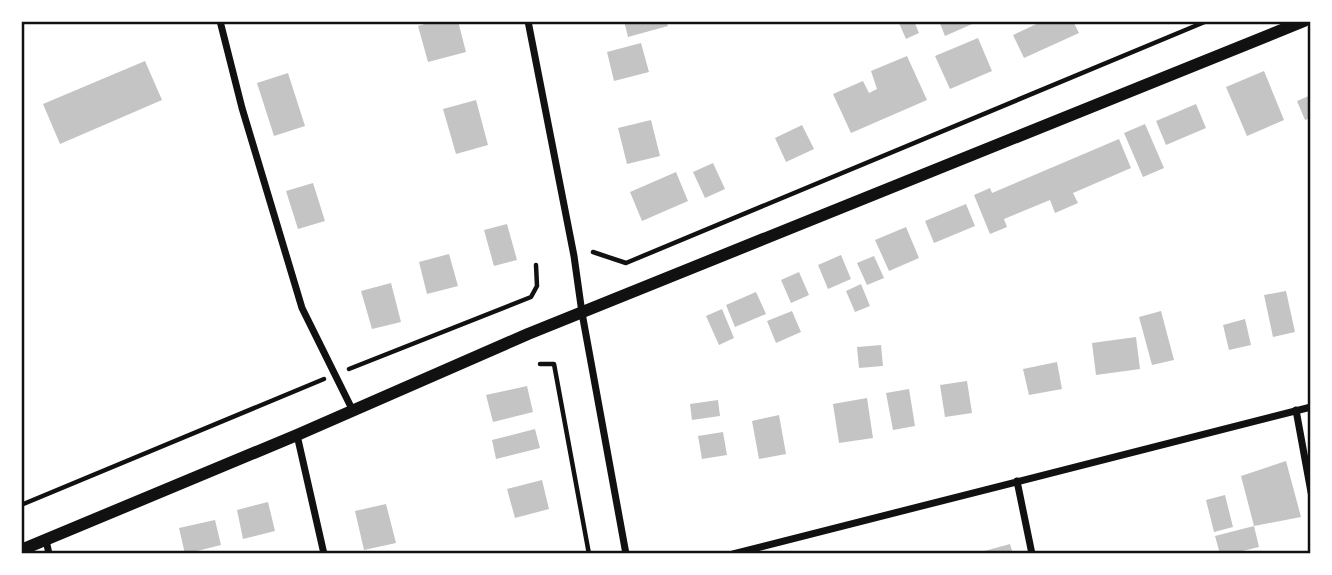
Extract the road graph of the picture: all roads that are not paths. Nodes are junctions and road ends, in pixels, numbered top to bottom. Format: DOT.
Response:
graph roads {
  1 [pos="220,21"];
  2 [pos="528,21"];
  3 [pos="1304,21"];
  4 [pos="582,313"];
  5 [pos="1311,407"];
  6 [pos="1296,410"];
  7 [pos="353,411"];
  8 [pos="297,435"];
  9 [pos="1017,481"];
  10 [pos="1311,492"];
  11 [pos="46,540"];
  12 [pos="21,550"];
  13 [pos="48,554"];
  14 [pos="324,554"];
  15 [pos="626,554"];
  16 [pos="733,554"];
  17 [pos="1032,554"];
  1 -- 7 [label="street"];
  2 -- 4 [label="street"];
  3 -- 4 [label="street"];
  4 -- 7 [label="street"];
  4 -- 15 [label="street"];
  5 -- 6 [label="street"];
  6 -- 9 [label="street"];
  6 -- 10 [label="street"];
  7 -- 8 [label="street"];
  8 -- 11 [label="street"];
  8 -- 14 [label="street"];
  9 -- 16 [label="street"];
  9 -- 17 [label="street"];
  11 -- 12 [label="street"];
  11 -- 13 [label="street"];
}
